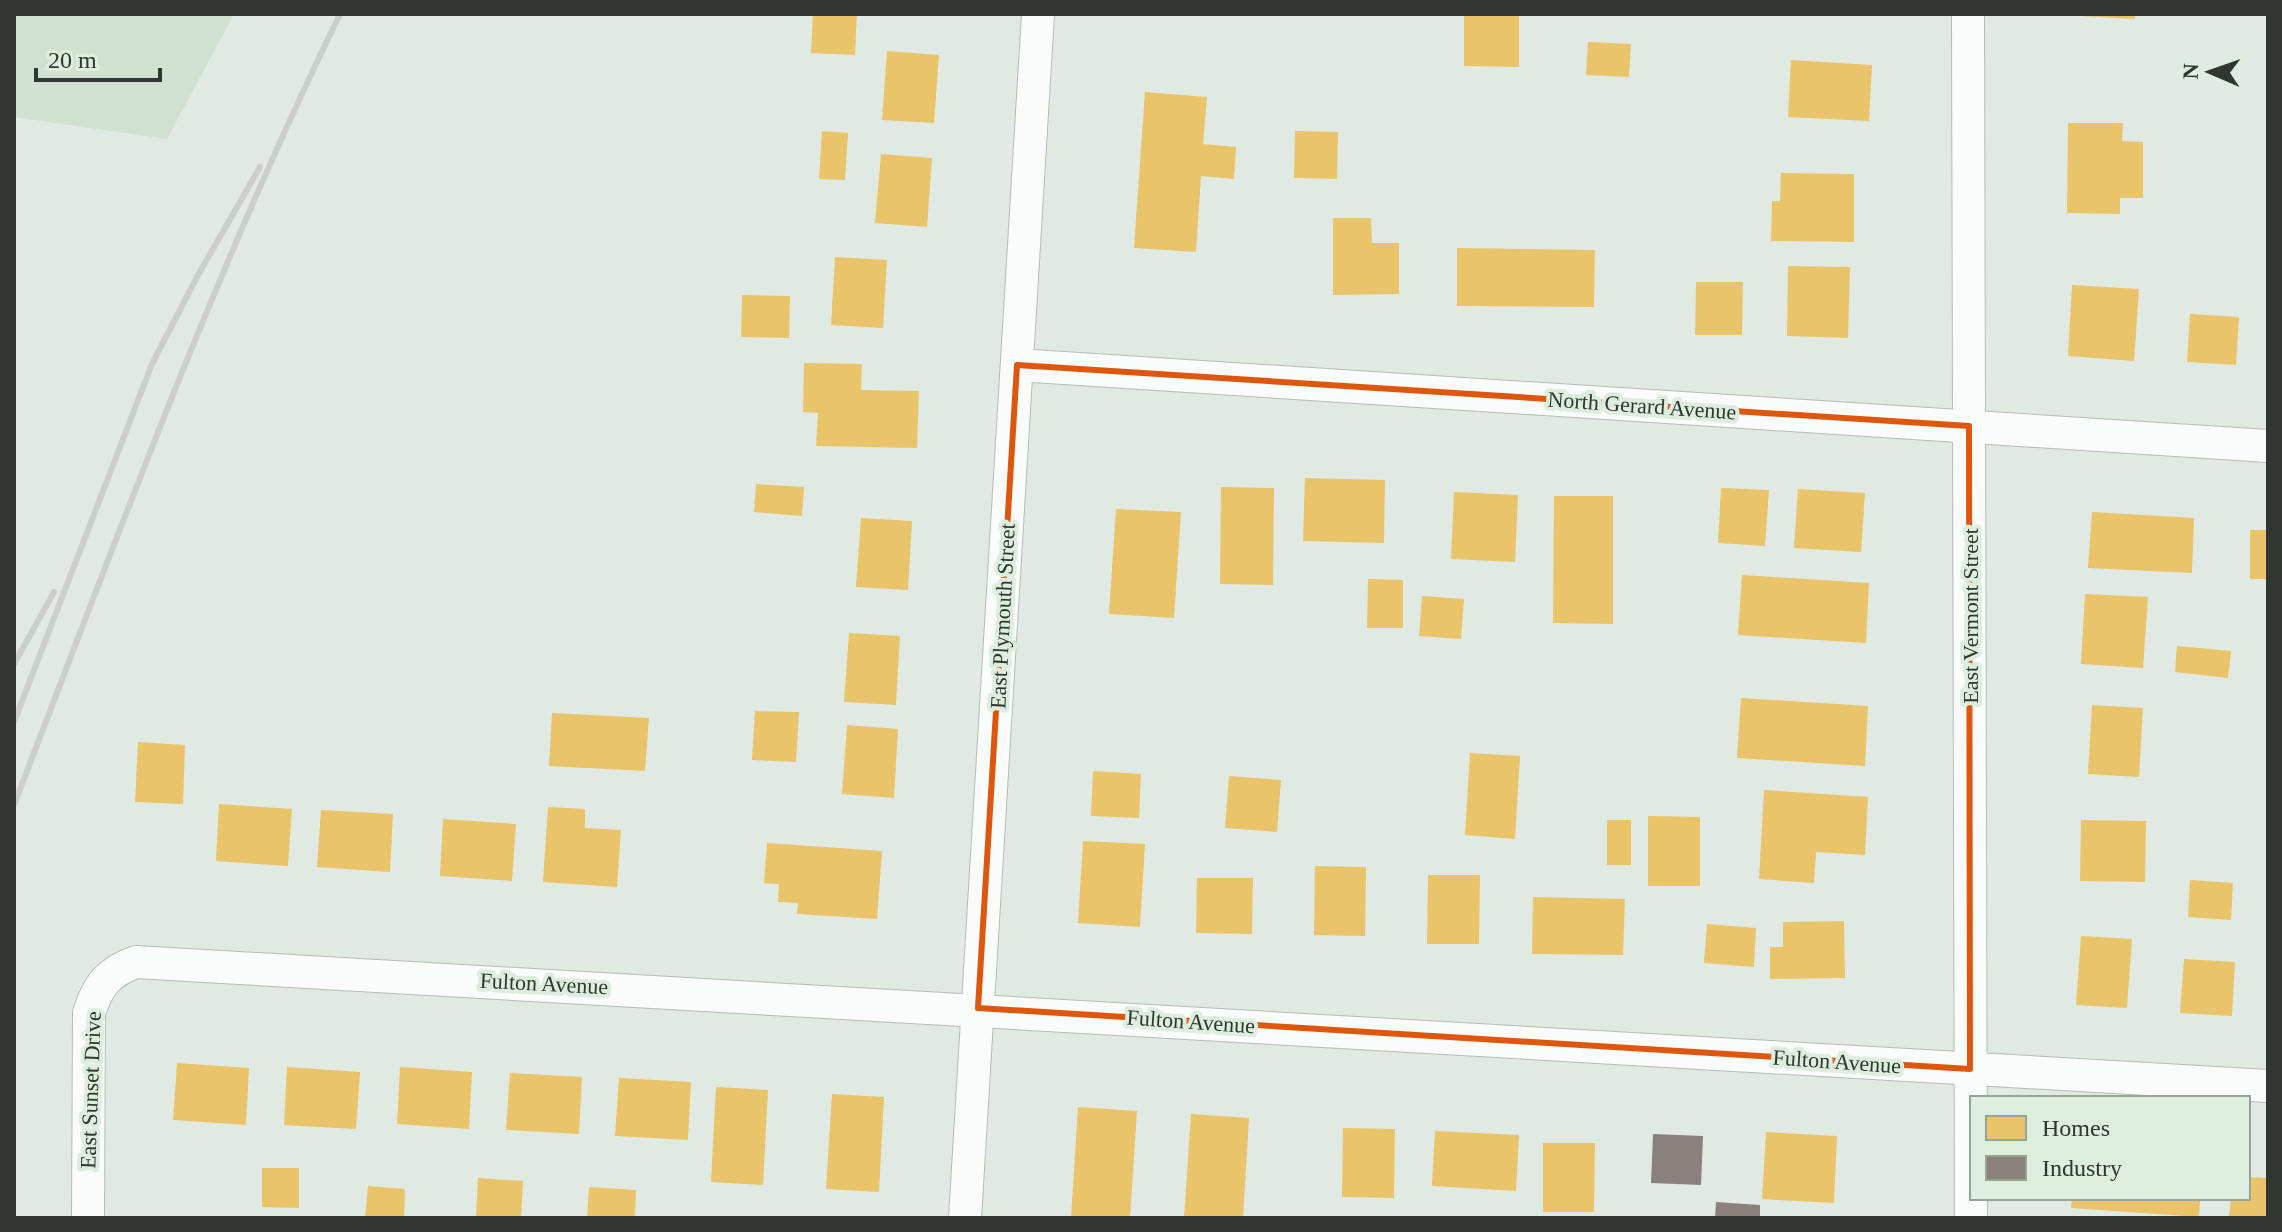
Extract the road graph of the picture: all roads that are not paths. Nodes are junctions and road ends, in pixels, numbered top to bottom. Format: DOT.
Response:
graph roads {
  1 [pos="1038,14"];
  2 [pos="1968,14"];
  3 [pos="1017,365"];
  4 [pos="1969,426"];
  5 [pos="2268,446"];
  6 [pos="114,970"];
  7 [pos="978,1008"];
  8 [pos="1970,1069"];
  9 [pos="2268,1086"];
  10 [pos="1970,1096"];
  11 [pos="88,1218"];
  12 [pos="965,1218"];
  1 -- 3 [label="street, East Plymouth Street"];
  2 -- 4 [label="street, East Vermont Street"];
  3 -- 4 [label="street, North Gerard Avenue"];
  3 -- 7 [label="street, East Plymouth Street"];
  4 -- 5 [label="street, North Gerard Avenue"];
  4 -- 8 [label="street, East Vermont Street"];
  6 -- 7 [label="street, Fulton Avenue"];
  6 -- 11 [label="street, East Sunset Drive"];
  7 -- 8 [label="street, Fulton Avenue"];
  7 -- 12 [label="street, East Plymouth Street"];
  8 -- 9 [label="street, Fulton Avenue"];
  8 -- 10 [label="street, East Vermont Street"];
}
